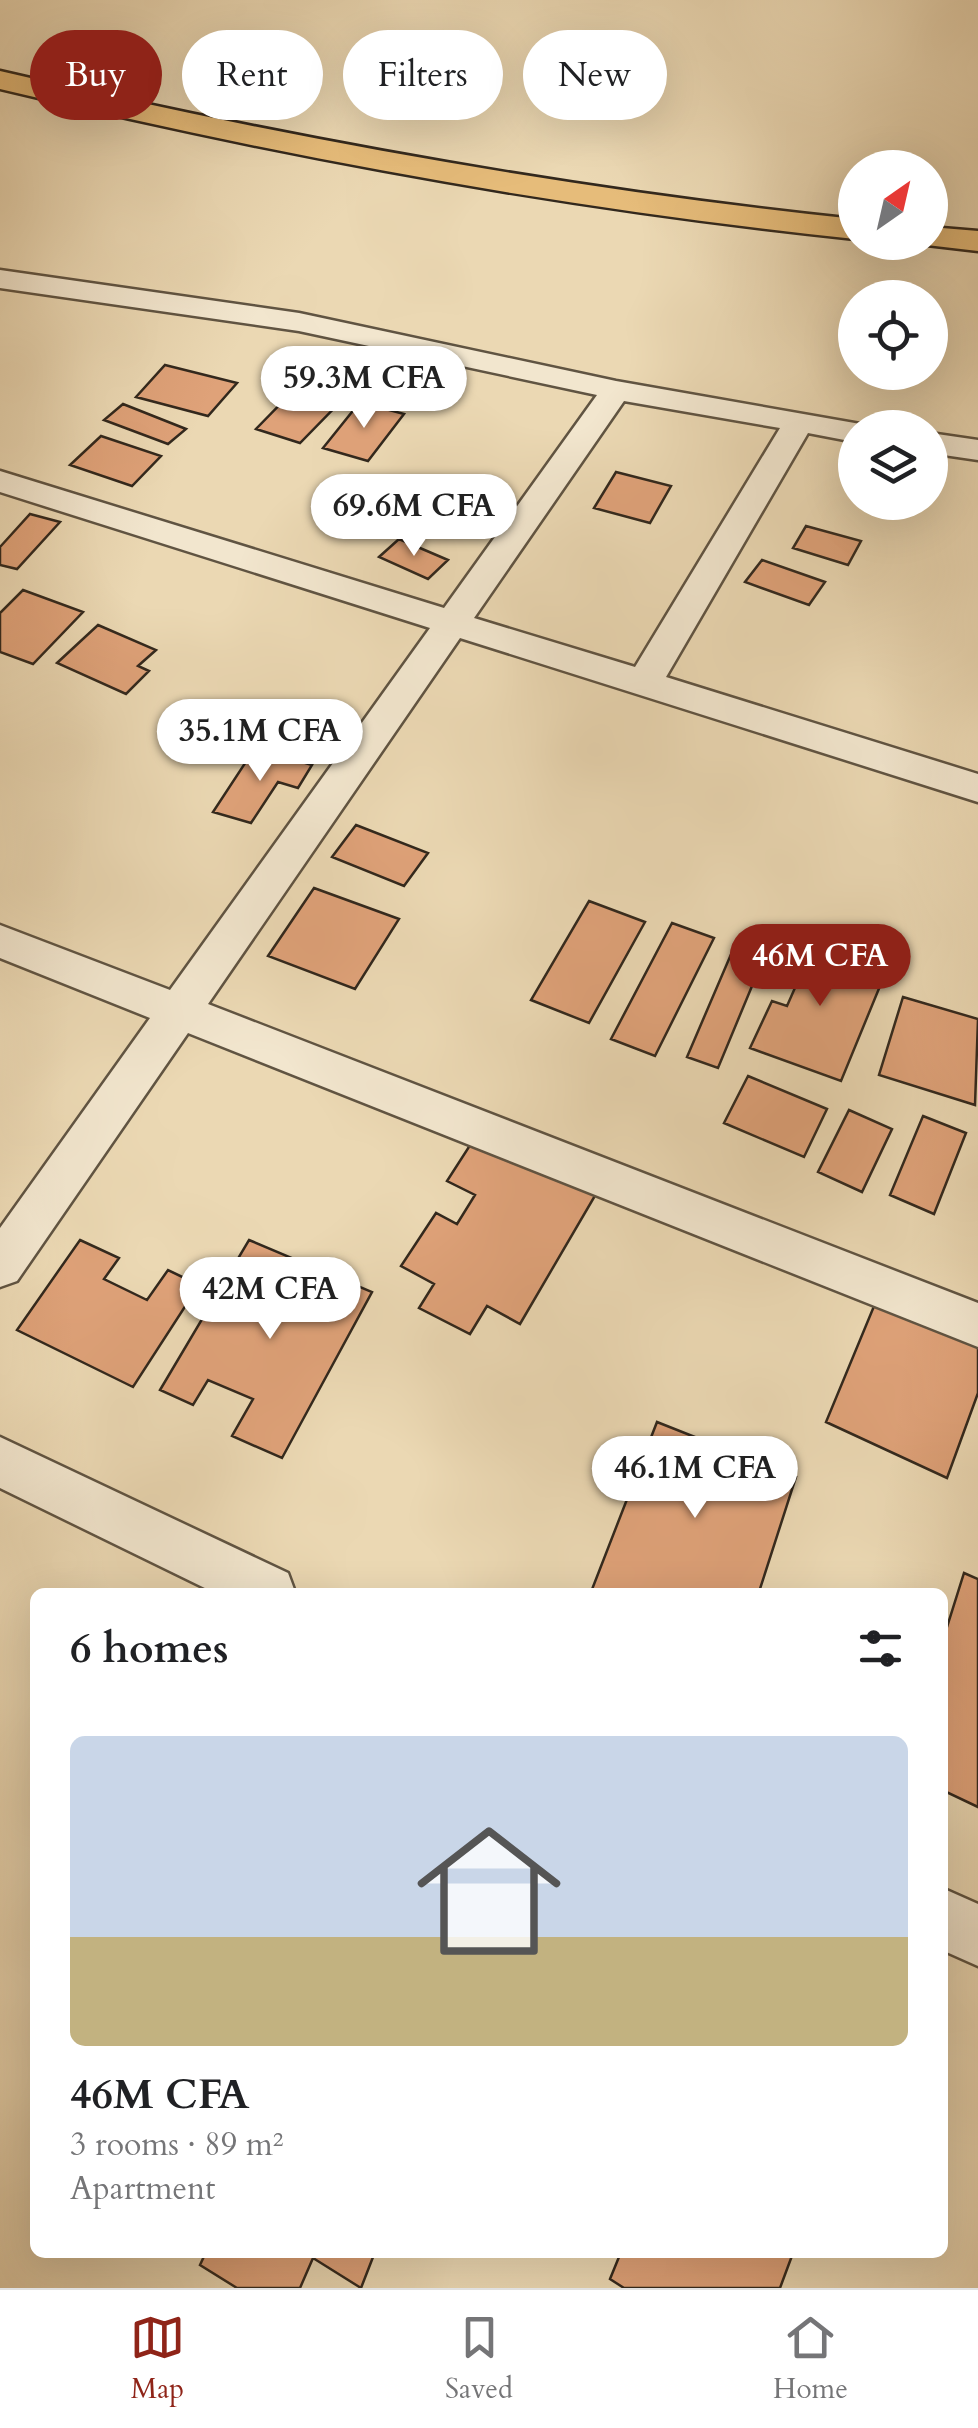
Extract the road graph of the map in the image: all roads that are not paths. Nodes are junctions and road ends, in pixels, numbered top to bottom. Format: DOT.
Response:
graph roads {
  1 [pos="0,80"];
  2 [pos="838,228"];
  3 [pos="948,238"];
  4 [pos="978,241"];
  5 [pos="0,279"];
  6 [pos="616,390"];
  7 [pos="798,424"];
  8 [pos="838,430"];
  9 [pos="948,445"];
  10 [pos="978,450"];
  11 [pos="0,481"];
  12 [pos="452,622"];
  13 [pos="644,683"];
  14 [pos="978,788"];
  15 [pos="0,941"];
  16 [pos="178,1011"];
  17 [pos="0,1266"];
  18 [pos="978,1326"];
  19 [pos="0,1462"];
  20 [pos="261,1588"];
  21 [pos="948,1921"];
  22 [pos="978,1936"];
  1 -- 2 [label="highway"];
  3 -- 4 [label="highway"];
  5 -- 6 [label="street"];
  6 -- 7 [label="street"];
  6 -- 12 [label="street"];
  7 -- 8 [label="street"];
  7 -- 13 [label="street"];
  9 -- 10 [label="street"];
  11 -- 12 [label="street"];
  12 -- 13 [label="street"];
  12 -- 16 [label="street"];
  13 -- 14 [label="street"];
  15 -- 16 [label="street"];
  16 -- 17 [label="street"];
  16 -- 18 [label="street"];
  19 -- 20 [label="street"];
  21 -- 22 [label="street"];
}
